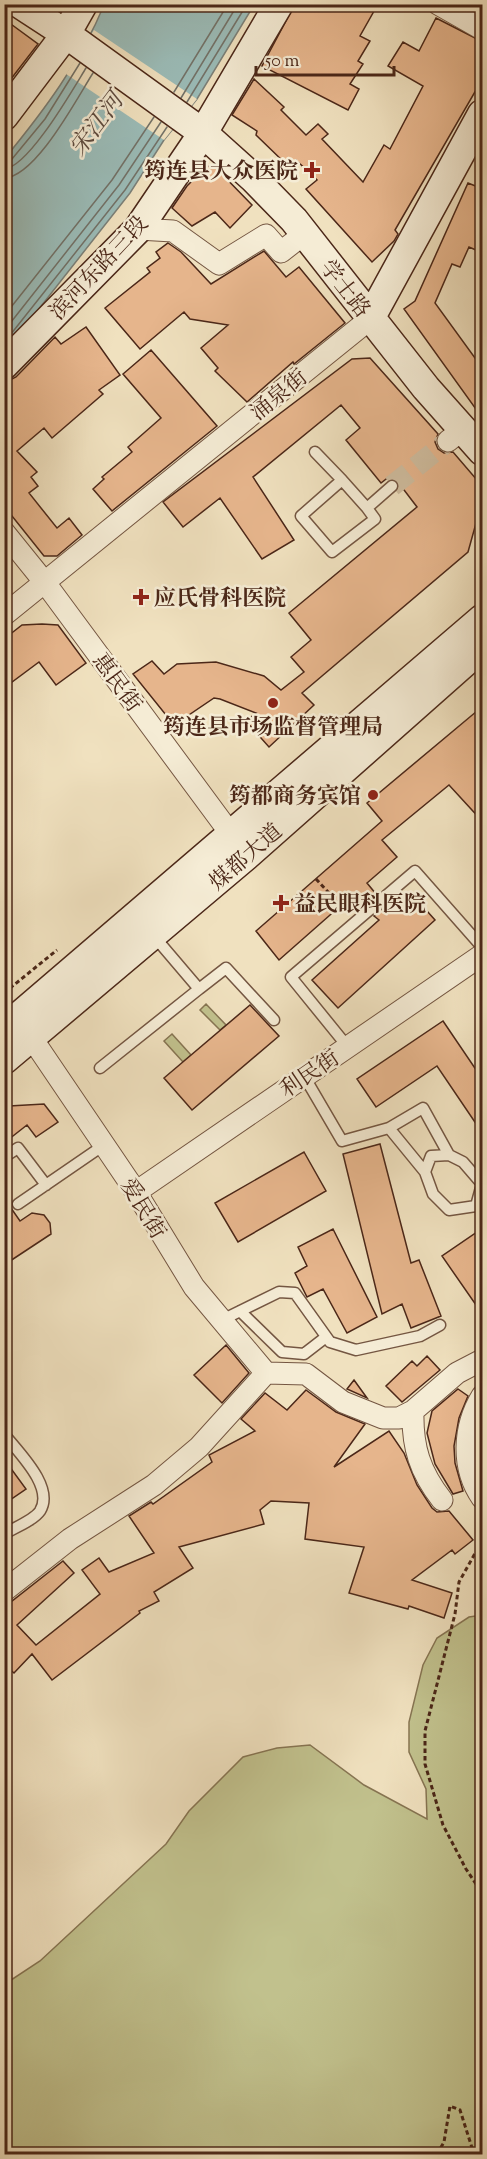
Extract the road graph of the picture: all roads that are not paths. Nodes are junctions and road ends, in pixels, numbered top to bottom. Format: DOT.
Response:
graph roads {
  1 [pos="20,4"];
  2 [pos="83,4"];
  3 [pos="279,4"];
  4 [pos="438,4"];
  5 [pos="483,29"];
  6 [pos="73,39"];
  7 [pos="483,114"];
  8 [pos="4,116"];
  9 [pos="197,129"];
  10 [pos="138,229"];
  11 [pos="304,234"];
  12 [pos="370,319"];
  13 [pos="4,365"];
  14 [pos="483,451"];
  15 [pos="315,452"];
  16 [pos="342,480"];
  17 [pos="393,486"];
  18 [pos="368,508"];
  19 [pos="4,532"];
  20 [pos="46,584"];
  21 [pos="4,615"];
  22 [pos="483,619"];
  23 [pos="483,647"];
  24 [pos="230,833"];
  25 [pos="153,934"];
  26 [pos="483,947"];
  27 [pos="483,955"];
  28 [pos="199,989"];
  29 [pos="274,1020"];
  30 [pos="18,1028"];
  31 [pos="347,1046"];
  32 [pos="4,1060"];
  33 [pos="100,1068"];
  34 [pos="304,1076"];
  35 [pos="389,1128"];
  36 [pos="104,1145"];
  37 [pos="449,1155"];
  38 [pos="4,1157"];
  39 [pos="424,1172"];
  40 [pos="46,1185"];
  41 [pos="136,1192"];
  42 [pos="18,1204"];
  43 [pos="231,1316"];
  44 [pos="440,1325"];
  45 [pos="326,1337"];
  46 [pos="483,1360"];
  47 [pos="266,1372"];
  48 [pos="483,1396"];
  49 [pos="413,1411"];
  50 [pos="4,1434"];
  51 [pos="483,1498"];
  52 [pos="442,1500"];
  53 [pos="4,1534"];
  54 [pos="4,1591"];
  1 -- 6 [label="main road"];
  2 -- 6 [label="main road"];
  3 -- 9 [label="main road, 滨河东路三段"];
  4 -- 5 [label="street"];
  6 -- 8 [label="main road"];
  6 -- 9 [label="main road, 学士路"];
  7 -- 12 [label="main road, 涌泉街"];
  9 -- 10 [label="main road, 滨河东路三段"];
  9 -- 11 [label="main road, 学士路"];
  10 -- 11 [label="street"];
  10 -- 13 [label="main road, 滨河东路三段"];
  11 -- 12 [label="main road, 学士路"];
  12 -- 14 [label="main road, 学士路"];
  12 -- 20 [label="street, 涌泉街"];
  15 -- 16 [label="lane"];
  16 -- 18 [label="lane"];
  16 -- 18 [label="lane"];
  17 -- 18 [label="lane"];
  19 -- 20 [label="street, 惠民街"];
  20 -- 21 [label="street, 涌泉街"];
  20 -- 24 [label="street, 惠民街"];
  22 -- 24 [label="main road, 煤都大道"];
  23 -- 25 [label="main road, 煤都大道"];
  24 -- 30 [label="main road, 煤都大道"];
  25 -- 28 [label="lane"];
  25 -- 30 [label="main road, 煤都大道"];
  26 -- 31 [label="lane"];
  27 -- 31 [label="street, 利民街"];
  28 -- 29 [label="lane"];
  28 -- 33 [label="lane"];
  30 -- 32 [label="main road, 煤都大道"];
  30 -- 36 [label="street, 爱民街"];
  31 -- 34 [label="street, 利民街"];
  34 -- 35 [label="lane"];
  34 -- 41 [label="street, 利民街"];
  35 -- 37 [label="lane"];
  35 -- 39 [label="lane"];
  36 -- 40 [label="lane"];
  36 -- 41 [label="street, 爱民街"];
  37 -- 39 [label="lane"];
  37 -- 39 [label="lane"];
  38 -- 40 [label="lane"];
  40 -- 42 [label="lane"];
  41 -- 43 [label="street, 爱民街"];
  43 -- 45 [label="lane"];
  43 -- 45 [label="lane"];
  43 -- 47 [label="street, 爱民街"];
  44 -- 45 [label="lane"];
  46 -- 49 [label="street"];
  47 -- 49 [label="street"];
  47 -- 54 [label="street"];
  48 -- 51 [label="street"];
  49 -- 52 [label="street"];
  50 -- 53 [label="lane"];
}
